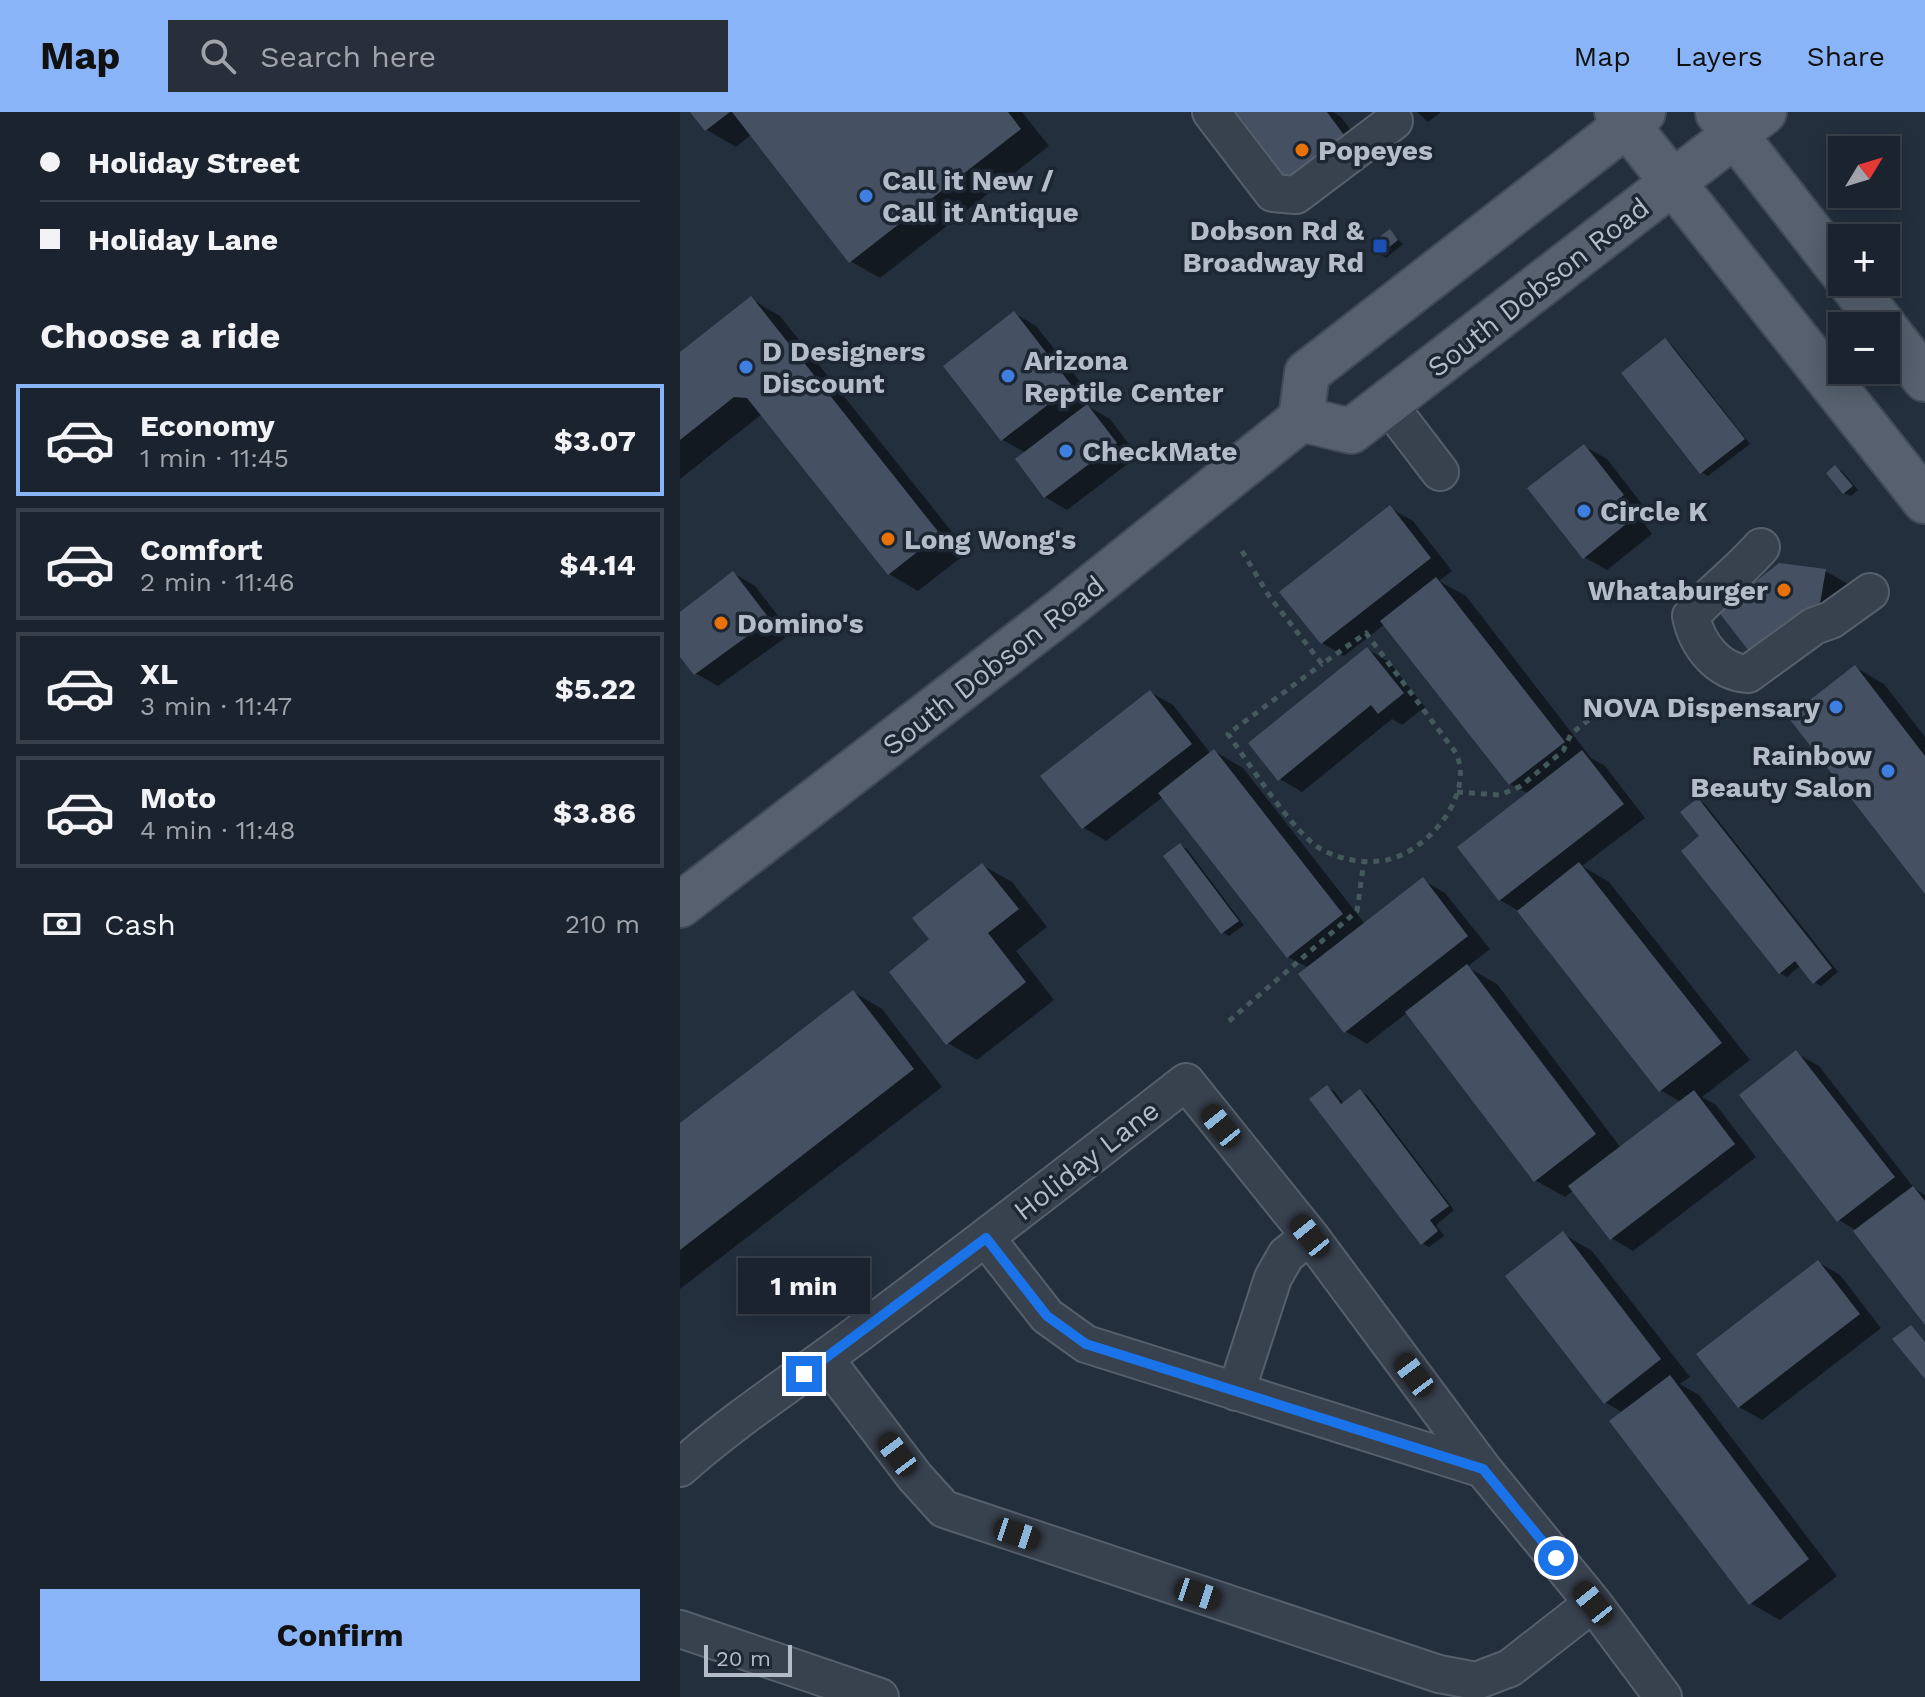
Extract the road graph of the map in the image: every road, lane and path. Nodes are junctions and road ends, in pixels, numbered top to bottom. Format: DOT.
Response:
graph roads {
  1 [pos="1211,112"];
  2 [pos="1629,116"];
  3 [pos="1739,120"];
  4 [pos="1394,121"];
  5 [pos="1672,183"];
  6 [pos="1828,251"];
  7 [pos="1861,296"];
  8 [pos="1873,312"];
  9 [pos="1900,347"];
  10 [pos="1925,379"];
  11 [pos="1388,404"];
  12 [pos="1301,419"];
  13 [pos="1440,472"];
  14 [pos="1925,501"];
  15 [pos="1761,547"];
  16 [pos="1242,551"];
  17 [pos="1870,592"];
  18 [pos="1322,664"];
  19 [pos="1615,699"];
  20 [pos="1457,792"];
  21 [pos="1364,861"];
  22 [pos="680,905"];
  23 [pos="1229,1021"];
  24 [pos="1310,1236"];
  25 [pos="986,1238"];
  26 [pos="825,1359"];
  27 [pos="1236,1392"];
  28 [pos="680,1468"];
  29 [pos="1483,1469"];
  30 [pos="1593,1603"];
  31 [pos="680,1629"];
  32 [pos="880,1697"];
  33 [pos="1663,1697"];
  1 -- 4 [label="lane"];
  2 -- 5 [label="main road"];
  2 -- 12 [label="main road"];
  3 -- 5 [label="main road, South Dobson Road"];
  3 -- 6 [label="main road"];
  5 -- 11 [label="main road, South Dobson Road"];
  5 -- 14 [label="main road"];
  7 -- 8 [label="main road"];
  9 -- 10 [label="main road"];
  11 -- 12 [label="main road, South Dobson Road"];
  11 -- 13 [label="lane"];
  12 -- 22 [label="main road, South Dobson Road"];
  15 -- 17 [label="lane"];
  16 -- 18 [label="path"];
  18 -- 20 [label="path"];
  18 -- 21 [label="path"];
  19 -- 20 [label="path"];
  20 -- 21 [label="path"];
  21 -- 23 [label="path"];
  24 -- 25 [label="lane, Holiday Lane"];
  24 -- 27 [label="lane"];
  24 -- 29 [label="lane"];
  25 -- 26 [label="lane, Holiday Lane"];
  25 -- 27 [label="lane"];
  26 -- 28 [label="lane, Holiday Lane"];
  26 -- 30 [label="lane"];
  27 -- 29 [label="lane"];
  29 -- 30 [label="lane"];
  30 -- 33 [label="lane"];
  31 -- 32 [label="lane"];
}
